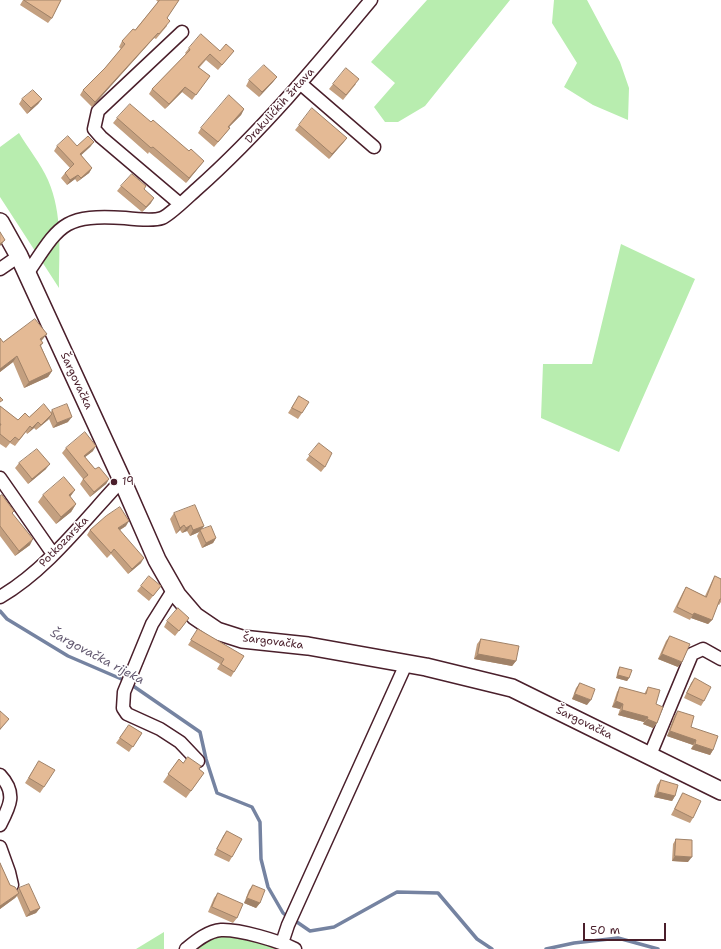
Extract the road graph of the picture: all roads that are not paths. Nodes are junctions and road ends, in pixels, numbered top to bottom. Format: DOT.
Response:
graph roads {
  1 [pos="371,0"];
  2 [pos="182,32"];
  3 [pos="301,84"];
  4 [pos="374,147"];
  5 [pos="180,204"];
  6 [pos="0,222"];
  7 [pos="19,256"];
  8 [pos="0,268"];
  9 [pos="27,274"];
  10 [pos="0,478"];
  11 [pos="122,480"];
  12 [pos="53,554"];
  13 [pos="174,589"];
  14 [pos="0,597"];
  15 [pos="721,659"];
  16 [pos="406,664"];
  17 [pos="650,755"];
  18 [pos="198,761"];
  19 [pos="0,776"];
  20 [pos="721,791"];
  21 [pos="0,825"];
  22 [pos="0,847"];
  23 [pos="12,886"];
  24 [pos="282,943"];
  25 [pos="186,949"];
  26 [pos="295,949"];
  1 -- 3 [label="street, Drakulićkih žrtava"];
  2 -- 5 [label="street"];
  3 -- 4 [label="street"];
  3 -- 5 [label="street, Drakulićkih žrtava"];
  5 -- 9 [label="street, Drakulićkih žrtava"];
  6 -- 7 [label="street, Šargovačka"];
  7 -- 8 [label="street"];
  7 -- 9 [label="street, Šargovačka"];
  9 -- 11 [label="street, Šargovačka"];
  10 -- 12 [label="street"];
  11 -- 12 [label="street, Potkozarska"];
  11 -- 13 [label="street, Šargovačka"];
  12 -- 14 [label="street, Potkozarska"];
  13 -- 16 [label="street, Šargovačka"];
  13 -- 18 [label="street"];
  15 -- 17 [label="street"];
  16 -- 17 [label="street, Šargovačka"];
  16 -- 24 [label="street"];
  17 -- 20 [label="street, Šargovačka"];
  19 -- 21 [label="street"];
  22 -- 23 [label="street"];
  24 -- 25 [label="street"];
  24 -- 26 [label="street"];
}
